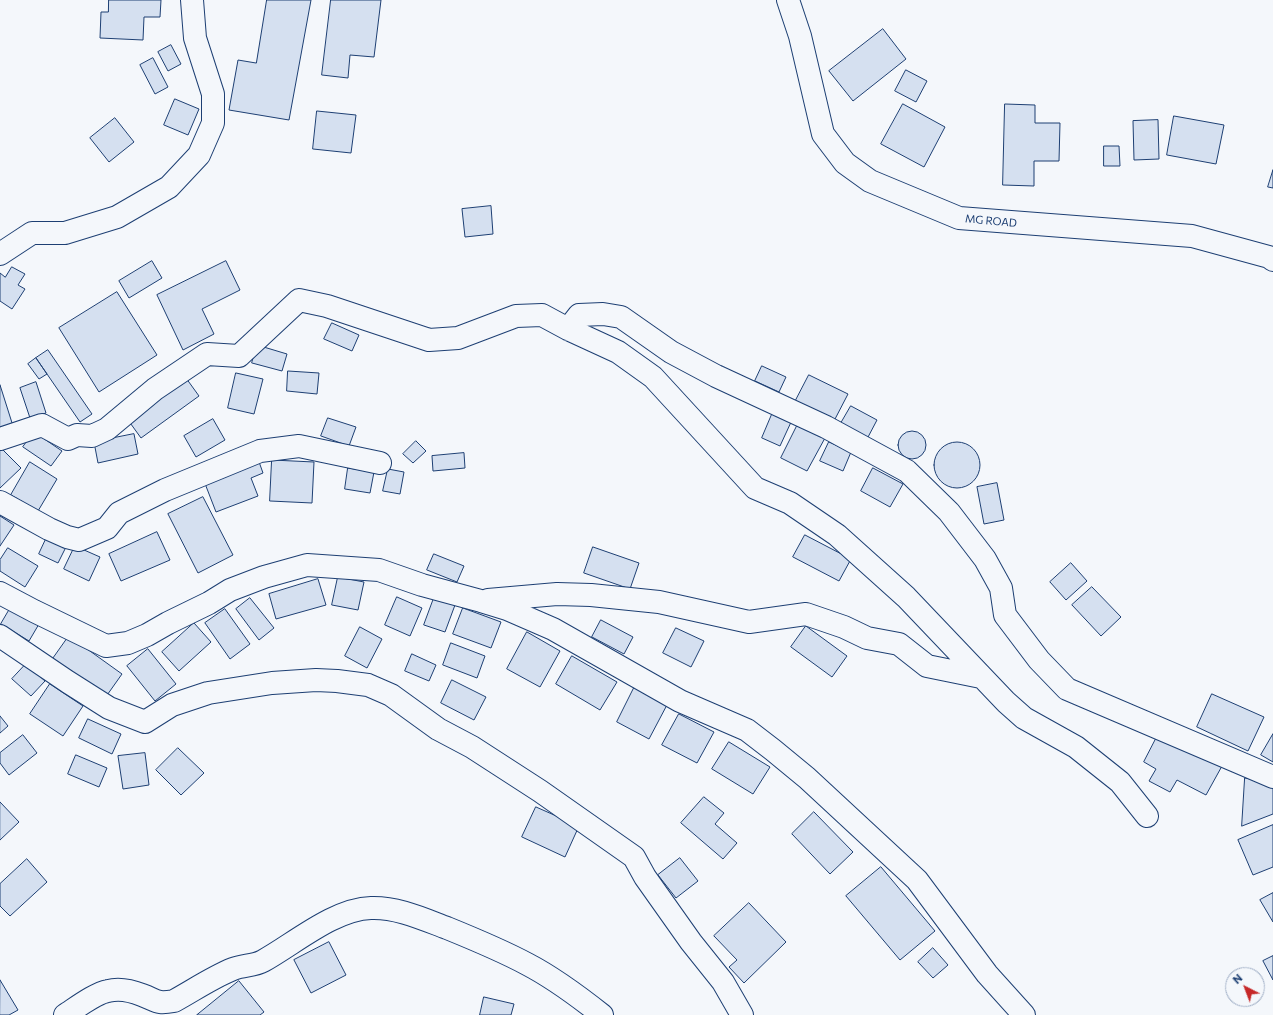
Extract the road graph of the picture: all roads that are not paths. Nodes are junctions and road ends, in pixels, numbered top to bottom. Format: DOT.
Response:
graph roads {
  1 [pos="192,0"];
  2 [pos="788,0"];
  3 [pos="0,254"];
  4 [pos="1273,260"];
  5 [pos="568,329"];
  6 [pos="0,439"];
  7 [pos="380,463"];
  8 [pos="0,502"];
  9 [pos="0,593"];
  10 [pos="481,600"];
  11 [pos="0,636"];
  12 [pos="981,677"];
  13 [pos="1273,777"];
  14 [pos="1147,816"];
  15 [pos="65,1015"];
  16 [pos="602,1015"];
  17 [pos="742,1015"];
  18 [pos="1024,1015"];
  1 -- 3 [label="street"];
  2 -- 4 [label="street, MG ROAD"];
  5 -- 6 [label="street"];
  5 -- 12 [label="street"];
  5 -- 13 [label="street"];
  7 -- 8 [label="street"];
  9 -- 10 [label="street"];
  10 -- 12 [label="street"];
  10 -- 18 [label="street"];
  11 -- 17 [label="street"];
  12 -- 14 [label="street"];
  15 -- 16 [label="street"];
}
